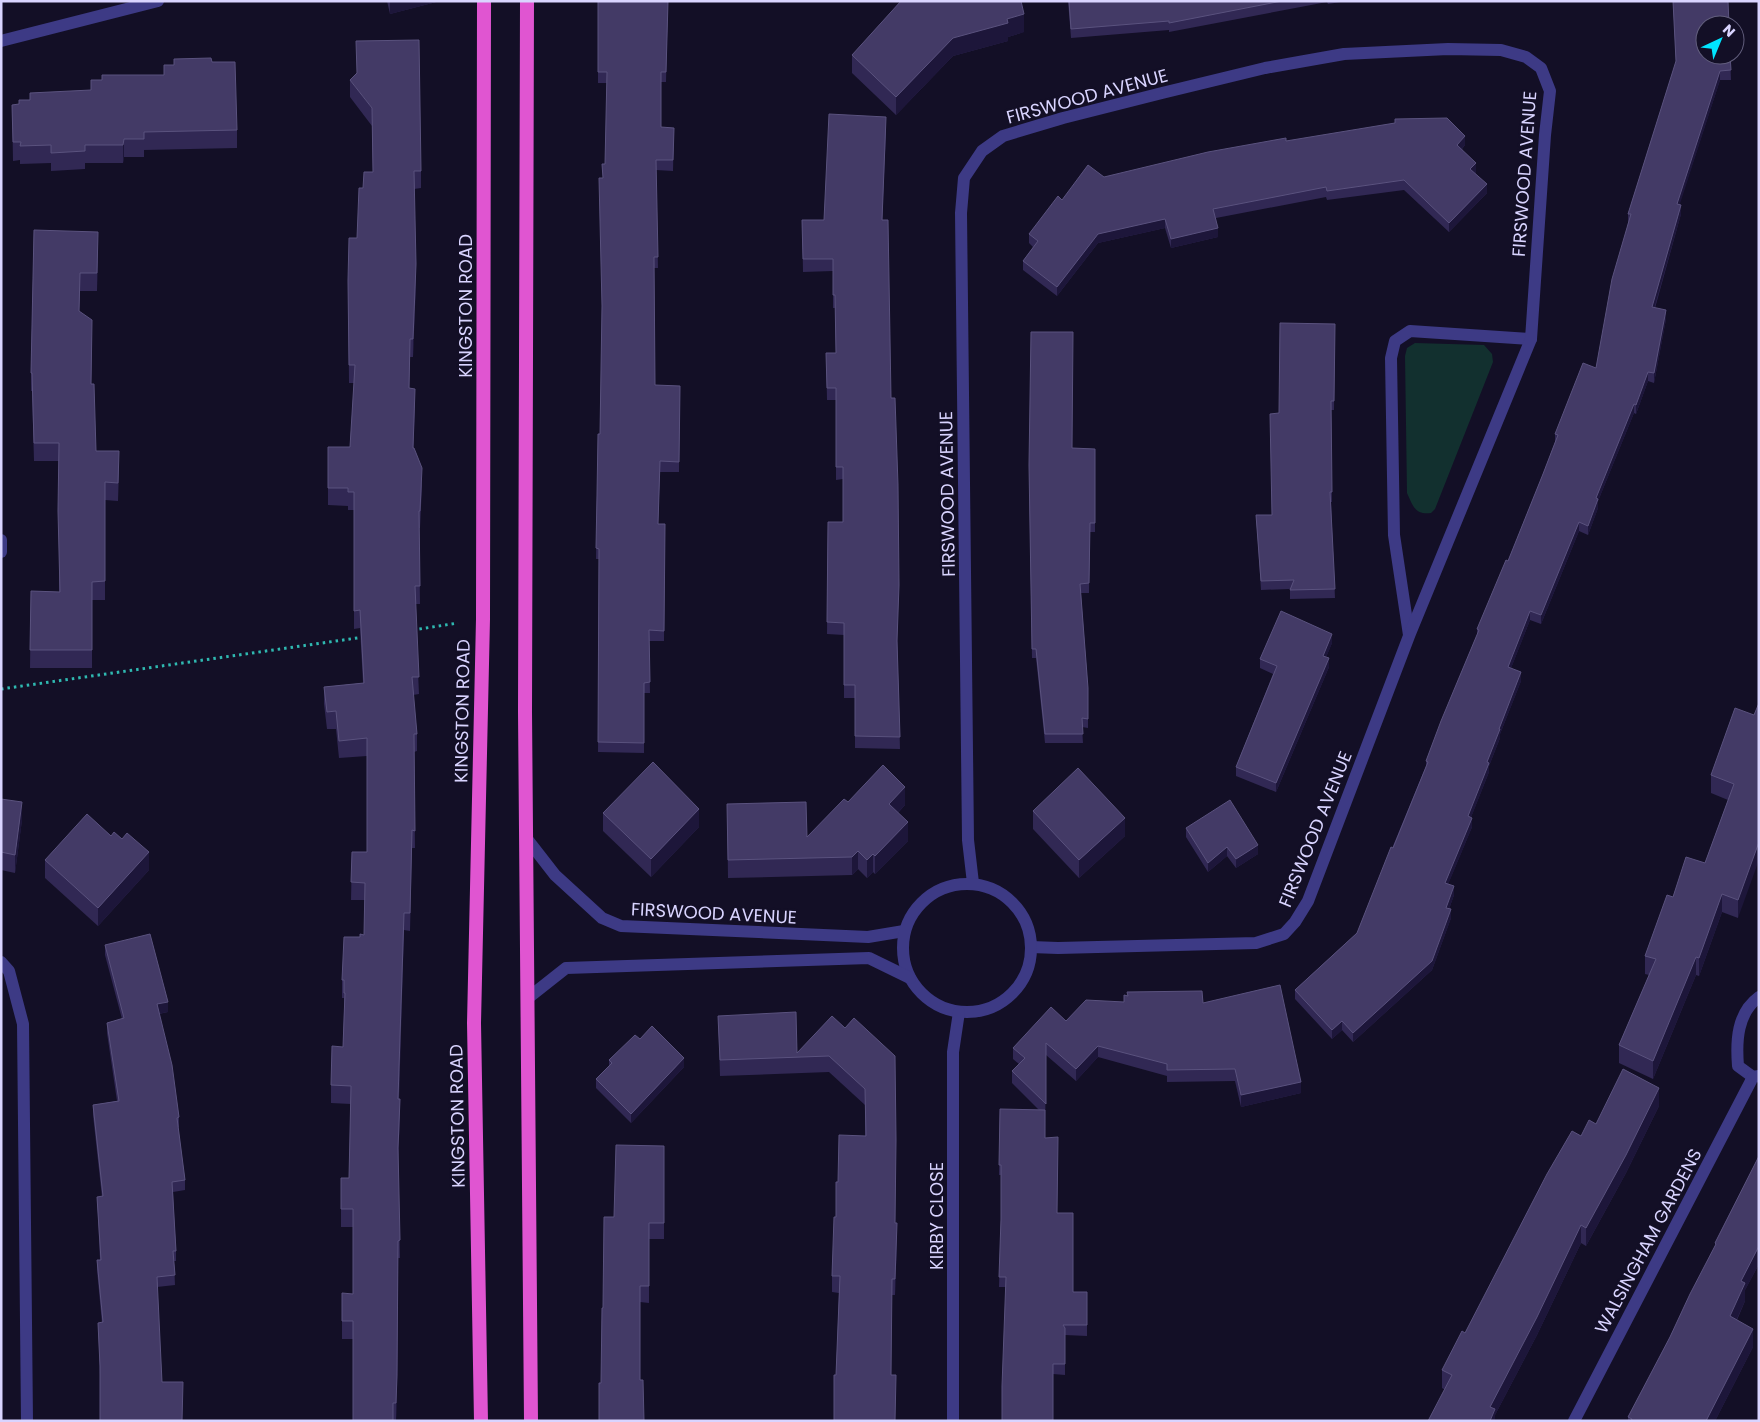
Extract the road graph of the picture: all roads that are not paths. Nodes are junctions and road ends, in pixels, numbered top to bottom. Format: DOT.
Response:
graph roads {
  1 [pos="158,1"];
  2 [pos="484,1"];
  3 [pos="527,1"];
  4 [pos="1,41"];
  5 [pos="1531,339"];
  6 [pos="1,540"];
  7 [pos="1,552"];
  8 [pos="1409,636"];
  9 [pos="527,839"];
  10 [pos="973,883"];
  11 [pos="904,931"];
  12 [pos="1031,947"];
  13 [pos="1,962"];
  14 [pos="910,978"];
  15 [pos="1759,997"];
  16 [pos="528,998"];
  17 [pos="959,1012"];
  18 [pos="1756,1077"];
  19 [pos="27,1421"];
  20 [pos="481,1421"];
  21 [pos="531,1421"];
  22 [pos="953,1421"];
  23 [pos="1574,1421"];
  1 -- 4 [label="street"];
  2 -- 20 [label="highway, KINGSTON ROAD"];
  3 -- 9 [label="highway"];
  5 -- 8 [label="street, FIRSWOOD AVENUE"];
  5 -- 8 [label="street, FIRSWOOD AVENUE"];
  5 -- 10 [label="street, FIRSWOOD AVENUE"];
  6 -- 7 [label="street"];
  8 -- 12 [label="street, FIRSWOOD AVENUE"];
  9 -- 11 [label="street, FIRSWOOD AVENUE"];
  9 -- 16 [label="highway"];
  10 -- 11 [label="street"];
  10 -- 12 [label="street"];
  11 -- 14 [label="street"];
  12 -- 17 [label="street"];
  13 -- 19 [label="street"];
  14 -- 16 [label="street"];
  14 -- 17 [label="street"];
  15 -- 18 [label="street, WALSINGHAM GARDENS"];
  16 -- 21 [label="highway"];
  17 -- 22 [label="street, KIRBY CLOSE"];
  18 -- 23 [label="street, WALSINGHAM GARDENS"];
}
